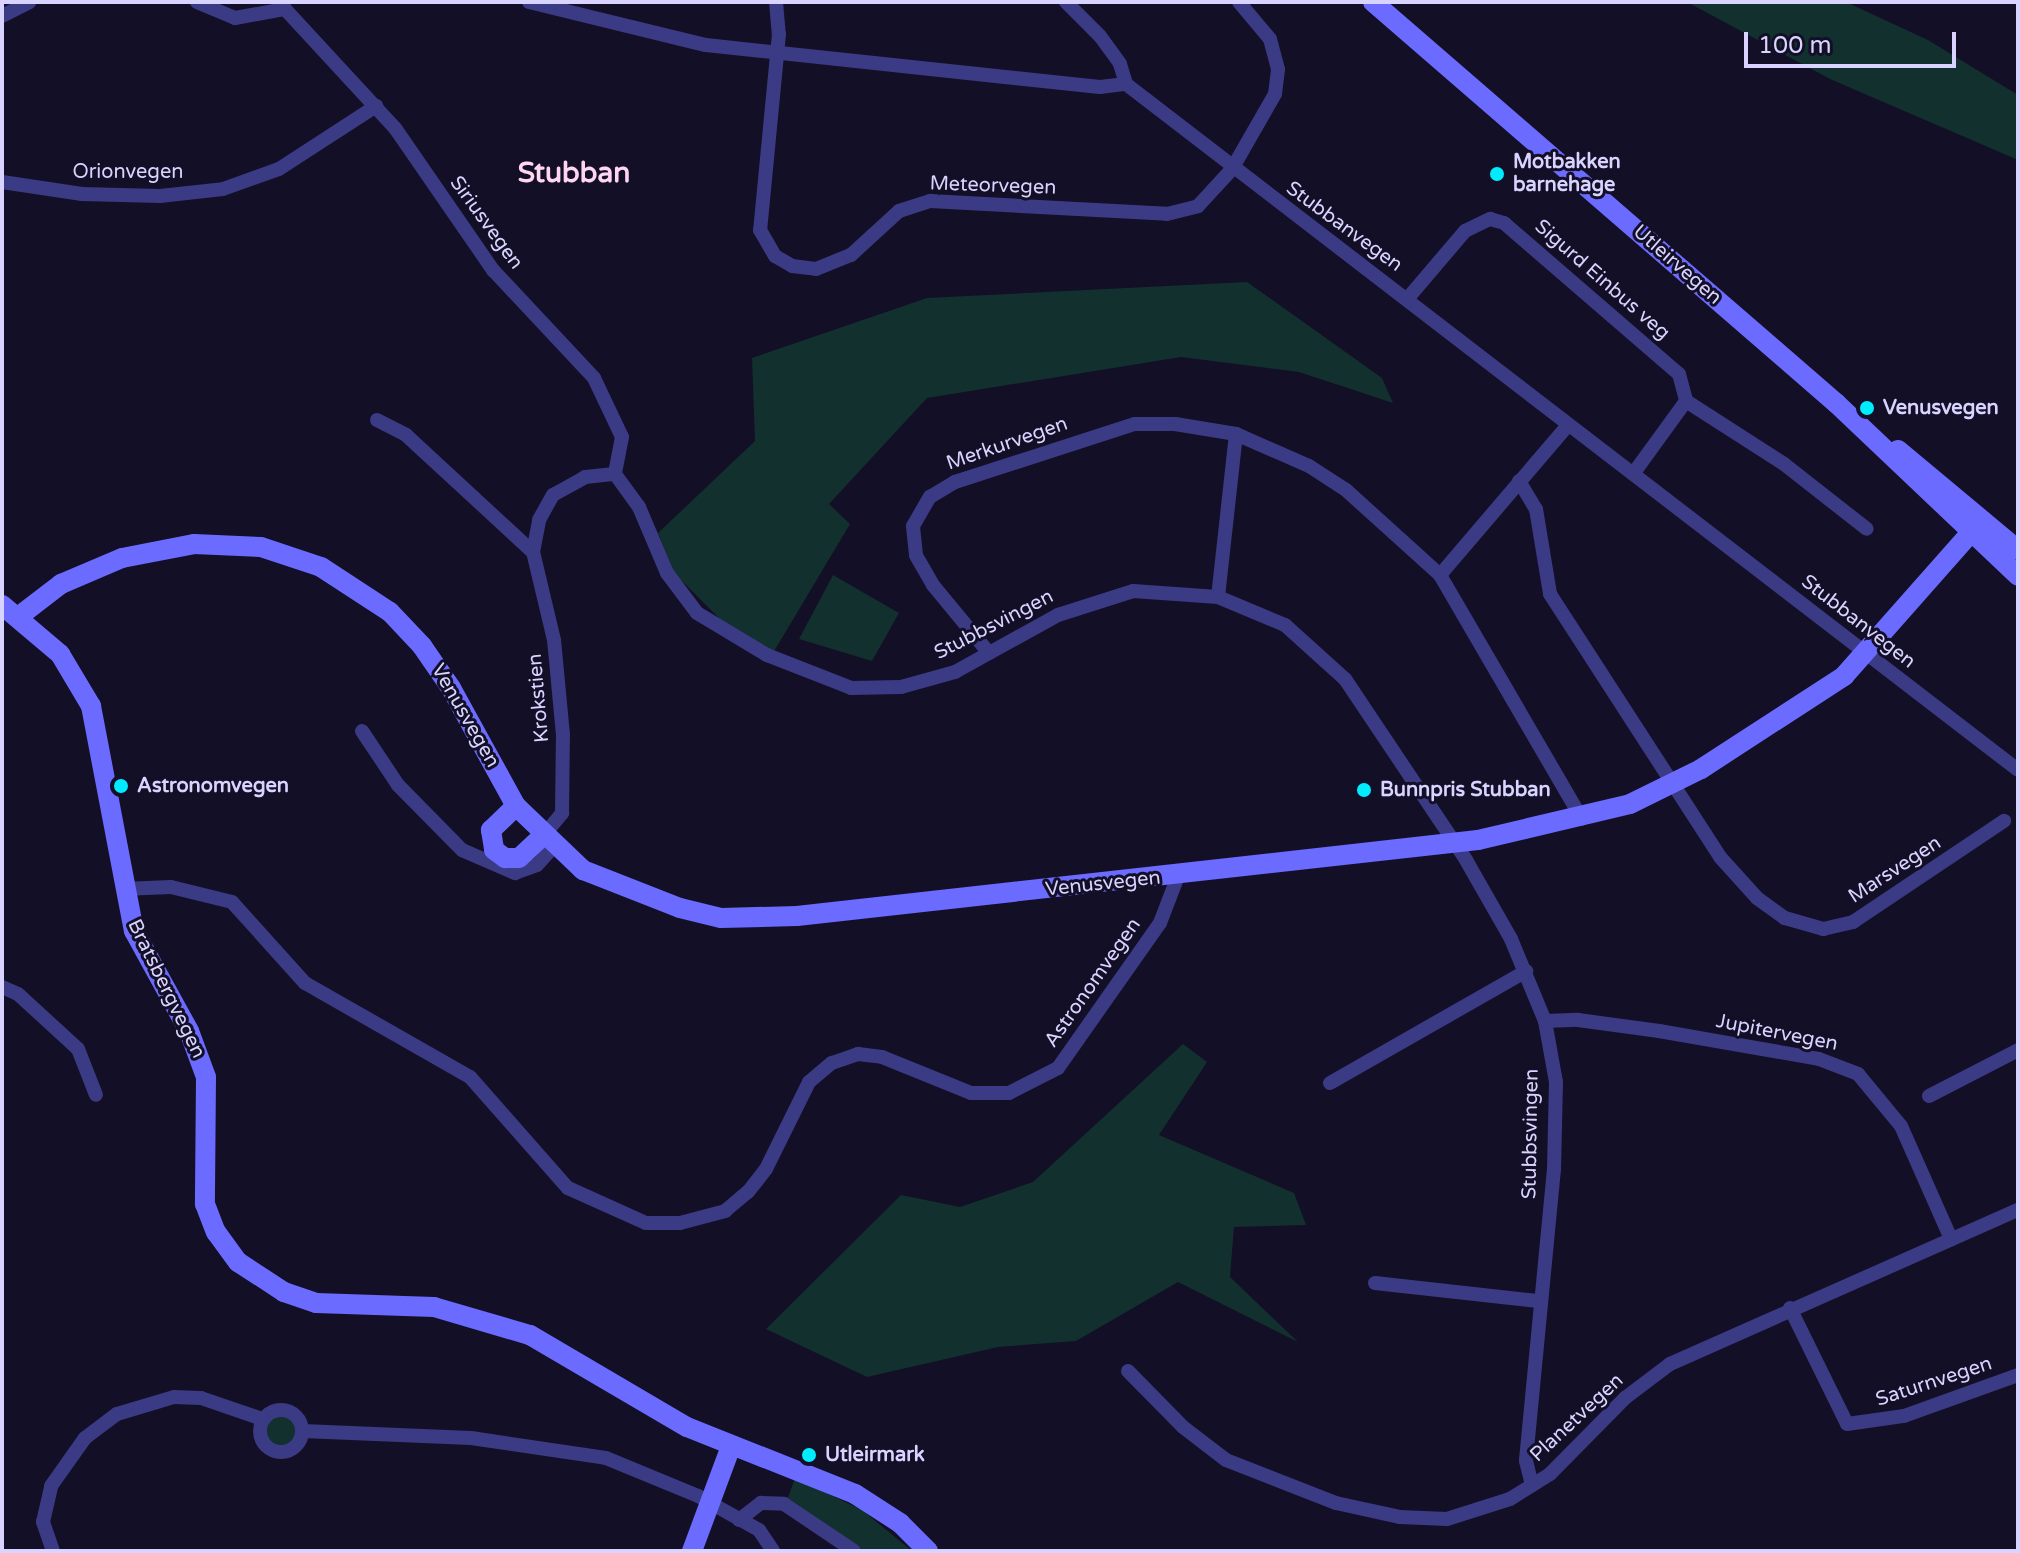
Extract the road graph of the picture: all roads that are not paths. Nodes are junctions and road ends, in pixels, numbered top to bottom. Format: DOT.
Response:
graph roads {
  1 [pos="30,2"];
  2 [pos="197,2"];
  3 [pos="529,2"];
  4 [pos="776,2"];
  5 [pos="1066,2"];
  6 [pos="1239,2"];
  7 [pos="1373,2"];
  8 [pos="286,6"];
  9 [pos="2,16"];
  10 [pos="776,55"];
  11 [pos="1126,84"];
  12 [pos="376,106"];
  13 [pos="1232,169"];
  14 [pos="2,182"];
  15 [pos="1408,298"];
  16 [pos="1686,401"];
  17 [pos="377,420"];
  18 [pos="1568,425"];
  19 [pos="1236,434"];
  20 [pos="615,474"];
  21 [pos="1633,474"];
  22 [pos="1519,481"];
  23 [pos="1976,527"];
  24 [pos="1867,529"];
  25 [pos="2018,550"];
  26 [pos="533,552"];
  27 [pos="1440,575"];
  28 [pos="2018,576"];
  29 [pos="1218,597"];
  30 [pos="10,611"];
  31 [pos="989,653"];
  32 [pos="1865,653"];
  33 [pos="362,731"];
  34 [pos="2018,770"];
  35 [pos="1675,785"];
  36 [pos="516,806"];
  37 [pos="1582,819"];
  38 [pos="2004,821"];
  39 [pos="549,841"];
  40 [pos="1452,843"];
  41 [pos="1178,876"];
  42 [pos="123,889"];
  43 [pos="1526,971"];
  44 [pos="2,987"];
  45 [pos="1545,1021"];
  46 [pos="2018,1050"];
  47 [pos="1330,1083"];
  48 [pos="96,1095"];
  49 [pos="1929,1096"];
  50 [pos="2018,1210"];
  51 [pos="1951,1239"];
  52 [pos="1375,1283"];
  53 [pos="1538,1301"];
  54 [pos="1790,1308"];
  55 [pos="1128,1371"];
  56 [pos="2018,1375"];
  57 [pos="262,1419"];
  58 [pos="303,1431"];
  59 [pos="731,1446"];
  60 [pos="1532,1485"];
  61 [pos="707,1503"];
  62 [pos="739,1520"];
  63 [pos="53,1551"];
  64 [pos="692,1551"];
  65 [pos="773,1551"];
  66 [pos="854,1551"];
  67 [pos="928,1551"];
  1 -- 9 [label="street"];
  2 -- 8 [label="street"];
  3 -- 10 [label="street"];
  4 -- 10 [label="street, Meteorvegen"];
  5 -- 11 [label="street"];
  6 -- 13 [label="street, Meteorvegen"];
  7 -- 23 [label="street, Utleirvegen"];
  8 -- 12 [label="street, Siriusvegen"];
  10 -- 11 [label="street"];
  10 -- 13 [label="street, Meteorvegen"];
  11 -- 13 [label="street, Stubbanvegen"];
  12 -- 14 [label="street, Orionvegen"];
  12 -- 20 [label="street, Siriusvegen"];
  13 -- 15 [label="street, Stubbanvegen"];
  15 -- 16 [label="street, Sigurd Einbus veg"];
  15 -- 18 [label="street, Stubbanvegen"];
  16 -- 21 [label="street"];
  16 -- 24 [label="street"];
  17 -- 26 [label="street"];
  18 -- 21 [label="street, Stubbanvegen"];
  18 -- 22 [label="street"];
  19 -- 27 [label="street, Merkurvegen"];
  19 -- 29 [label="street"];
  19 -- 31 [label="street, Merkurvegen"];
  20 -- 26 [label="street, Krokstien"];
  20 -- 31 [label="street, Stubbsvingen"];
  21 -- 32 [label="street, Stubbanvegen"];
  22 -- 27 [label="street"];
  22 -- 35 [label="street"];
  23 -- 25 [label="street, Utleirvegen"];
  23 -- 28 [label="street, Utleirvegen"];
  23 -- 32 [label="street, Venusvegen"];
  26 -- 39 [label="street, Krokstien"];
  27 -- 37 [label="street, Merkurvegen"];
  29 -- 31 [label="street, Stubbsvingen"];
  29 -- 40 [label="street, Stubbsvingen"];
  30 -- 36 [label="street, Venusvegen"];
  30 -- 42 [label="street, Bratsbergvegen"];
  32 -- 34 [label="street, Stubbanvegen"];
  32 -- 35 [label="street, Venusvegen"];
  33 -- 39 [label="street, Krokstien"];
  35 -- 37 [label="street, Venusvegen"];
  35 -- 38 [label="street, Marsvegen"];
  36 -- 39 [label="street, Venusvegen"];
  36 -- 39 [label="street"];
  37 -- 40 [label="street, Venusvegen"];
  39 -- 41 [label="street, Venusvegen"];
  40 -- 41 [label="street, Venusvegen"];
  40 -- 43 [label="street, Stubbsvingen"];
  41 -- 42 [label="street, Astronomvegen"];
  42 -- 59 [label="street, Bratsbergvegen"];
  43 -- 45 [label="street, Stubbsvingen"];
  43 -- 47 [label="street"];
  44 -- 48 [label="street"];
  45 -- 51 [label="street, Jupitervegen"];
  45 -- 53 [label="street, Stubbsvingen"];
  46 -- 49 [label="street"];
  50 -- 51 [label="street, Planetvegen"];
  51 -- 54 [label="street, Planetvegen"];
  52 -- 53 [label="street"];
  53 -- 60 [label="street, Stubbsvingen"];
  54 -- 56 [label="street, Saturnvegen"];
  54 -- 60 [label="street, Planetvegen"];
  55 -- 60 [label="street, Planetvegen"];
  57 -- 58 [label="street"];
  57 -- 58 [label="street"];
  57 -- 63 [label="street"];
  58 -- 61 [label="street"];
  59 -- 61 [label="street"];
  59 -- 67 [label="street, Bratsbergvegen"];
  61 -- 62 [label="street"];
  61 -- 64 [label="street"];
  62 -- 65 [label="street"];
  62 -- 66 [label="street"];
}
